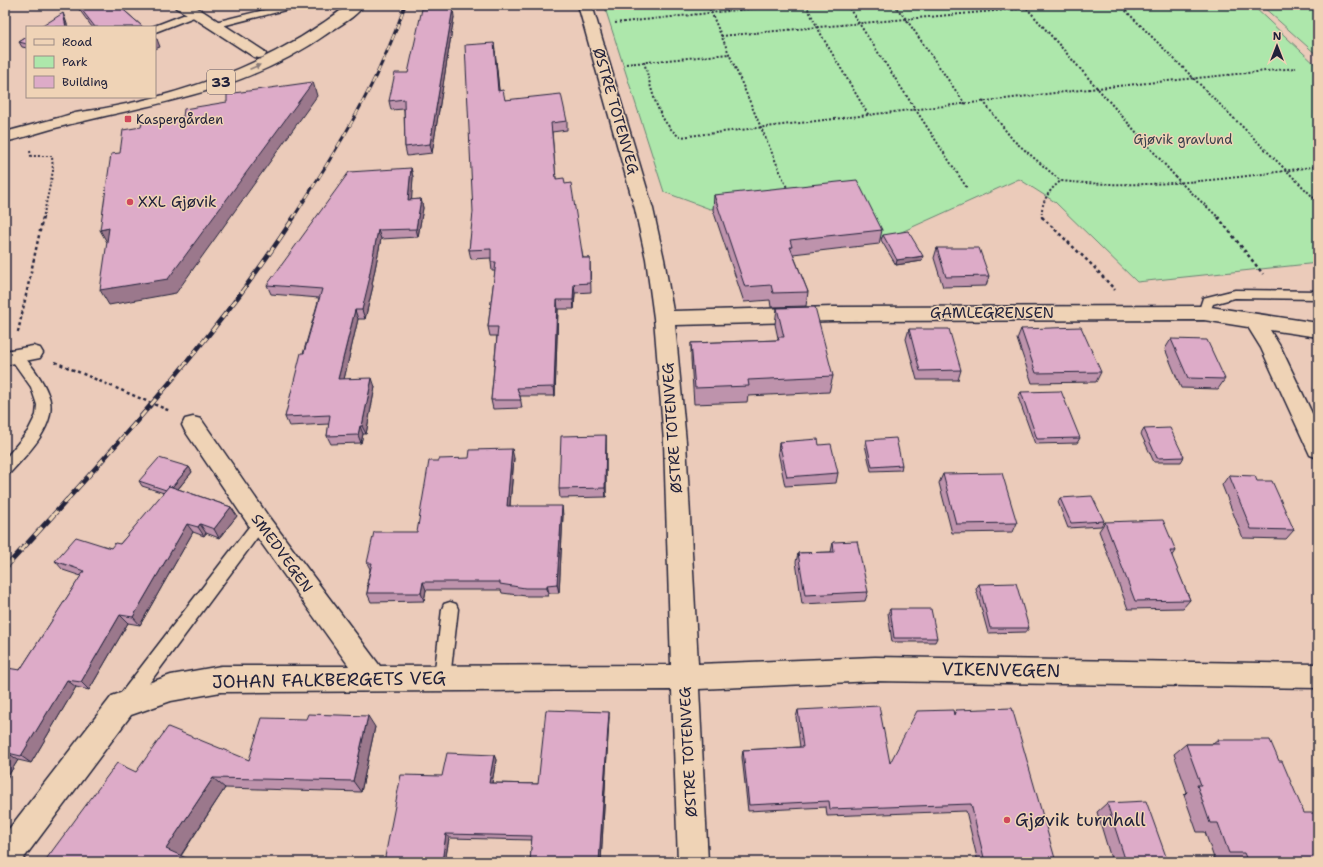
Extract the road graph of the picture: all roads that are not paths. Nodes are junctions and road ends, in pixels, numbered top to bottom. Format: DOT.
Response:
graph roads {
  1 [pos="181,5"];
  2 [pos="294,5"];
  3 [pos="338,5"];
  4 [pos="357,5"];
  5 [pos="585,5"];
  6 [pos="196,13"];
  7 [pos="220,28"];
  8 [pos="156,29"];
  9 [pos="259,54"];
  10 [pos="156,92"];
  11 [pos="138,98"];
  12 [pos="70,120"];
  13 [pos="5,137"];
  14 [pos="1318,295"];
  15 [pos="1204,313"];
  16 [pos="664,318"];
  17 [pos="1255,320"];
  18 [pos="1318,330"];
  19 [pos="18,356"];
  20 [pos="193,426"];
  21 [pos="1318,449"];
  22 [pos="5,469"];
  23 [pos="260,523"];
  24 [pos="450,609"];
  25 [pos="1318,676"];
  26 [pos="685,677"];
  27 [pos="373,678"];
  28 [pos="442,678"];
  29 [pos="122,705"];
  30 [pos="5,858"];
  31 [pos="693,862"];
  1 -- 6 [label="street"];
  2 -- 7 [label="lane"];
  3 -- 9 [label="street, 33"];
  12 -- 4 [label="street, 33, one-way"];
  5 -- 16 [label="street, ØSTRE TOTENVEG"];
  6 -- 7 [label="street"];
  6 -- 8 [label="lane"];
  7 -- 9 [label="street"];
  9 -- 10 [label="street, 33"];
  11 -- 12 [label="street, 33"];
  12 -- 13 [label="street, 33"];
  14 -- 15 [label="lane"];
  15 -- 16 [label="street, GAMLEGRENSEN"];
  15 -- 17 [label="street, GAMLEGRENSEN"];
  16 -- 26 [label="street, ØSTRE TOTENVEG"];
  17 -- 18 [label="street, GAMLEGRENSEN"];
  17 -- 21 [label="street"];
  19 -- 22 [label="lane"];
  20 -- 23 [label="street, SMEDVEGEN"];
  23 -- 27 [label="street, SMEDVEGEN"];
  23 -- 29 [label="lane"];
  24 -- 28 [label="lane"];
  25 -- 26 [label="street, VIKENVEGEN"];
  26 -- 28 [label="street, JOHAN FALKBERGETS VEG"];
  26 -- 31 [label="street, ØSTRE TOTENVEG"];
  27 -- 28 [label="street, JOHAN FALKBERGETS VEG"];
  27 -- 29 [label="street, JOHAN FALKBERGETS VEG"];
  29 -- 30 [label="street"];
}
